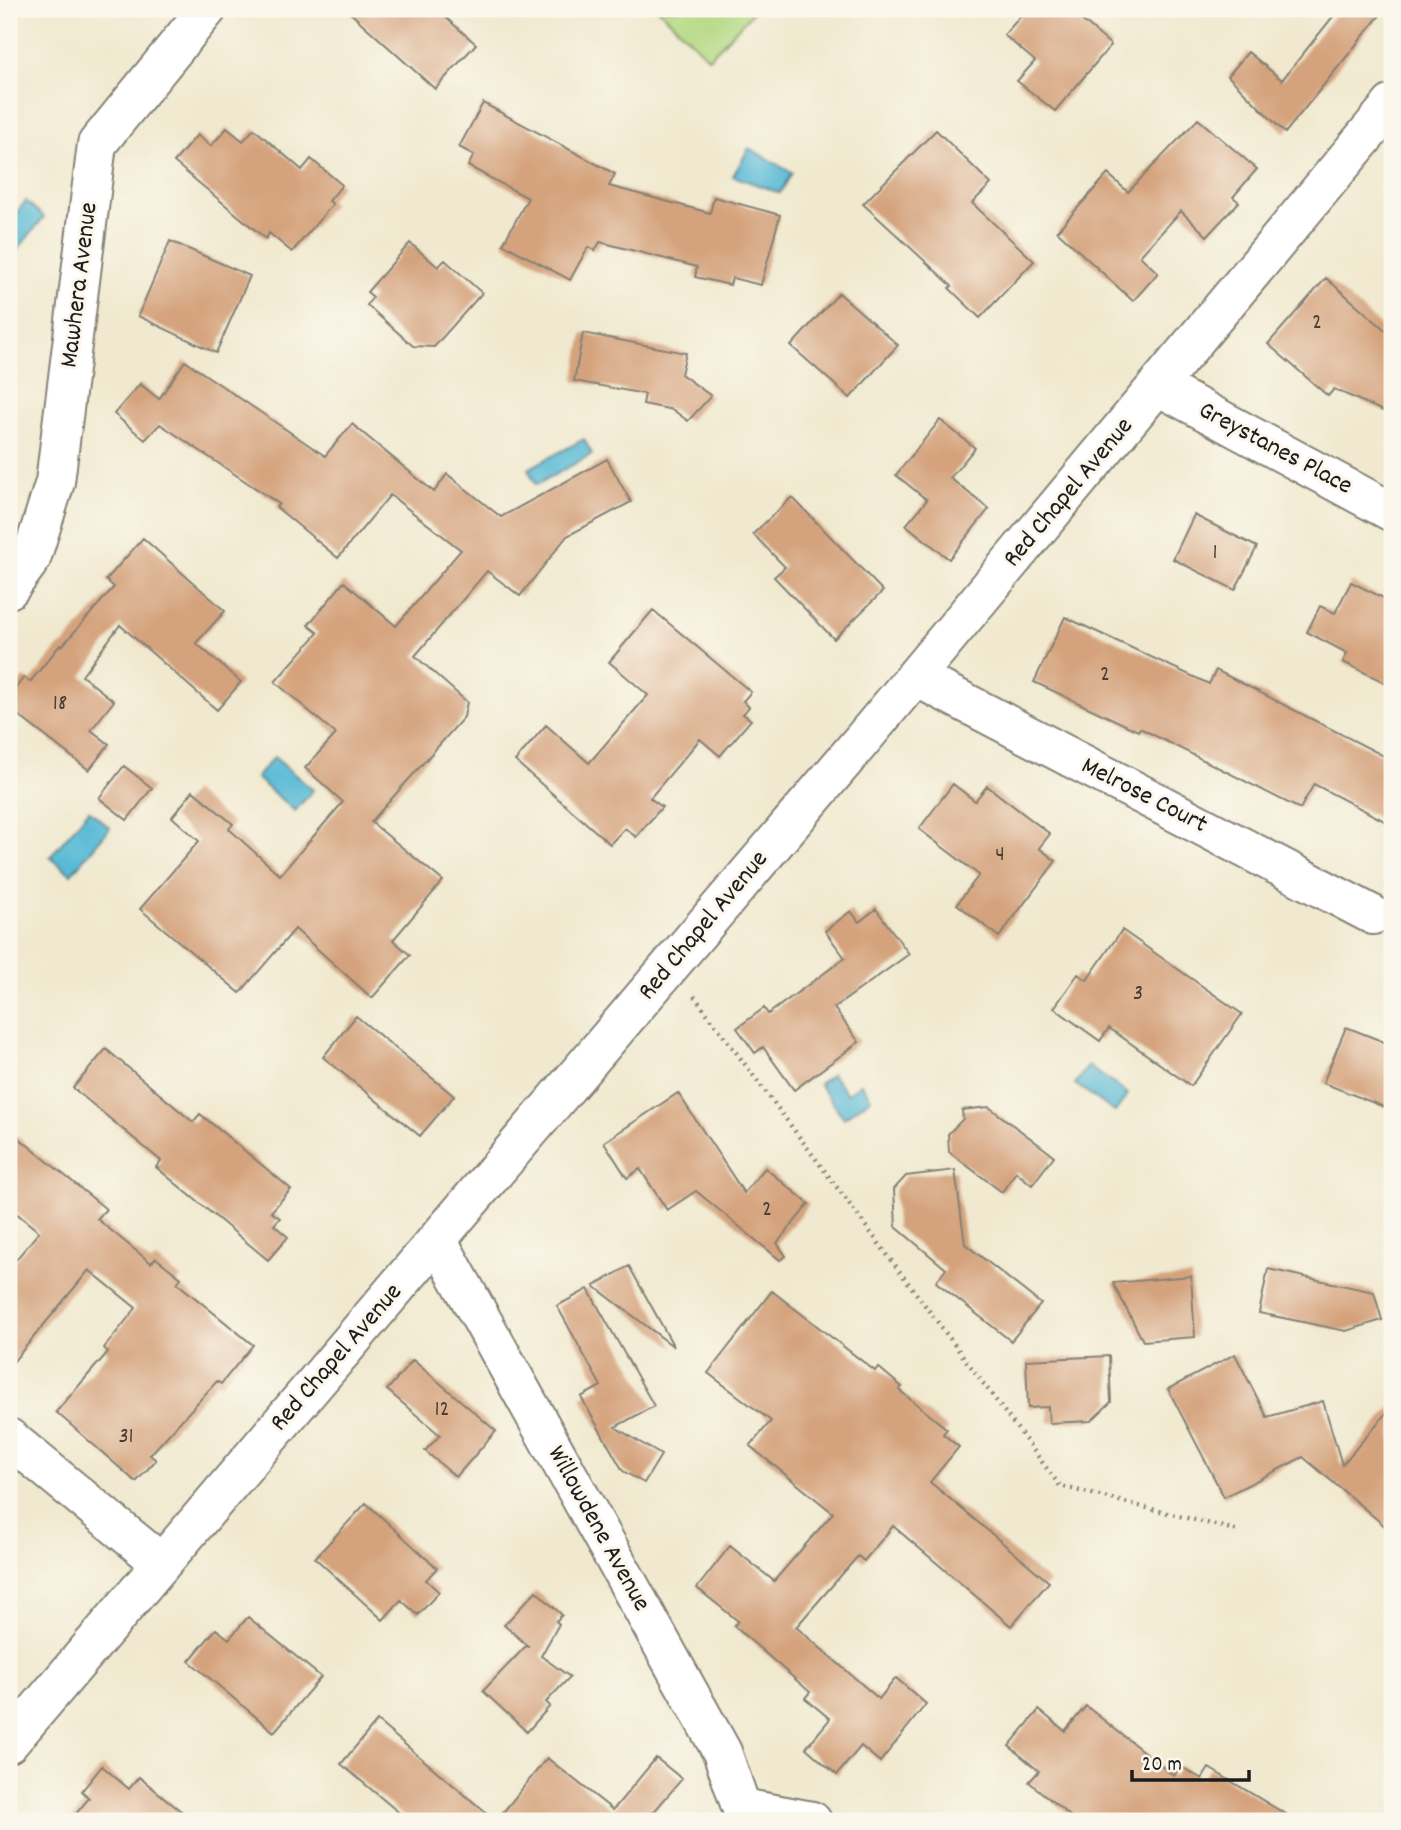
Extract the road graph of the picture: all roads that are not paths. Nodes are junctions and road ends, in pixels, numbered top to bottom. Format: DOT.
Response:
graph roads {
  1 [pos="206,9"];
  2 [pos="1392,104"];
  3 [pos="1158,386"];
  4 [pos="1392,512"];
  5 [pos="9,589"];
  6 [pos="916,677"];
  7 [pos="1373,915"];
  8 [pos="438,1241"];
  9 [pos="9,1437"];
  10 [pos="160,1562"];
  11 [pos="9,1742"];
  12 [pos="744,1815"];
  13 [pos="811,1821"];
  1 -- 5 [label="street, Mawhera Avenue"];
  2 -- 3 [label="street, Red Chapel Avenue"];
  3 -- 4 [label="street, Greystanes Place"];
  3 -- 6 [label="street, Red Chapel Avenue"];
  6 -- 7 [label="street, Melrose Court"];
  6 -- 8 [label="street, Red Chapel Avenue"];
  8 -- 10 [label="street, Red Chapel Avenue"];
  8 -- 12 [label="street, Willowdene Avenue"];
  9 -- 10 [label="street"];
  10 -- 11 [label="street, Red Chapel Avenue"];
  12 -- 13 [label="street"];
}
